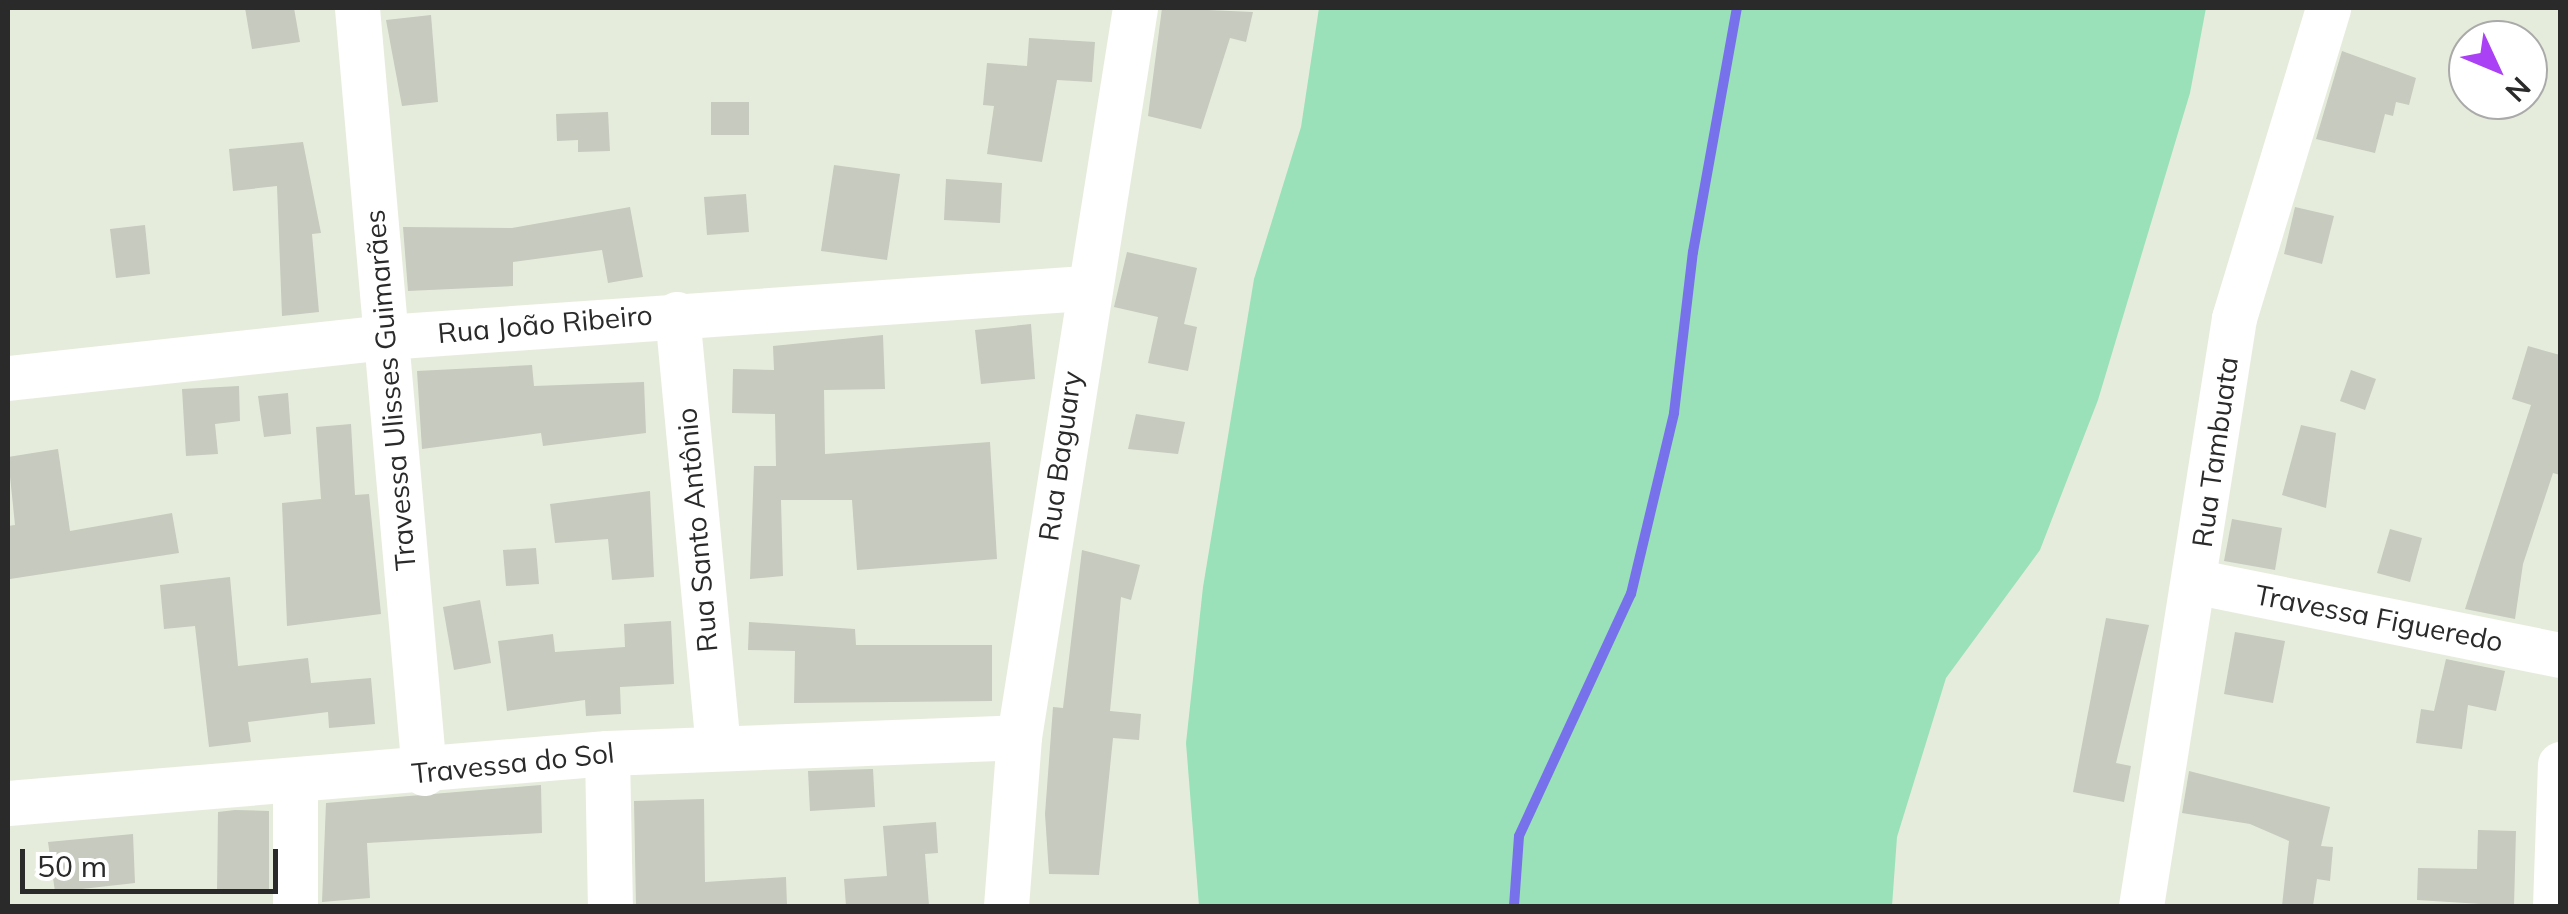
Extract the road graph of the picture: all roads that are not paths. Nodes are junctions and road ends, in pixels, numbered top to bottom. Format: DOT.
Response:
graph roads {
  1 [pos="357,8"];
  2 [pos="1134,8"];
  3 [pos="2328,8"];
  4 [pos="1084,288"];
  5 [pos="676,314"];
  6 [pos="385,337"];
  7 [pos="8,378"];
  8 [pos="2198,582"];
  9 [pos="2560,655"];
  10 [pos="1019,737"];
  11 [pos="718,746"];
  12 [pos="607,754"];
  13 [pos="2560,764"];
  14 [pos="424,773"];
  15 [pos="296,783"];
  16 [pos="8,804"];
  17 [pos="296,906"];
  18 [pos="610,906"];
  19 [pos="1006,906"];
  20 [pos="2141,906"];
  21 [pos="2556,906"];
  1 -- 6 [label="street, Travessa Ulisses Guimarães"];
  2 -- 4 [label="street, Rua Baguary"];
  3 -- 8 [label="street, Rua Tambuata"];
  4 -- 5 [label="street, Rua João Ribeiro"];
  4 -- 10 [label="street, Rua Baguary"];
  5 -- 6 [label="street, Rua João Ribeiro"];
  5 -- 11 [label="street, Rua Santo Antônio"];
  6 -- 7 [label="street, Rua João Ribeiro"];
  6 -- 14 [label="street, Travessa Ulisses Guimarães"];
  8 -- 9 [label="street, Travessa Figueredo"];
  8 -- 20 [label="street, Rua Tambuata"];
  10 -- 11 [label="street, Travessa do Sol"];
  10 -- 19 [label="street, Rua Baguary"];
  11 -- 12 [label="street, Travessa do Sol"];
  12 -- 14 [label="street, Travessa do Sol"];
  12 -- 18 [label="street"];
  13 -- 21 [label="street"];
  14 -- 15 [label="street, Travessa do Sol"];
  15 -- 16 [label="street, Travessa do Sol"];
  15 -- 17 [label="street"];
}
